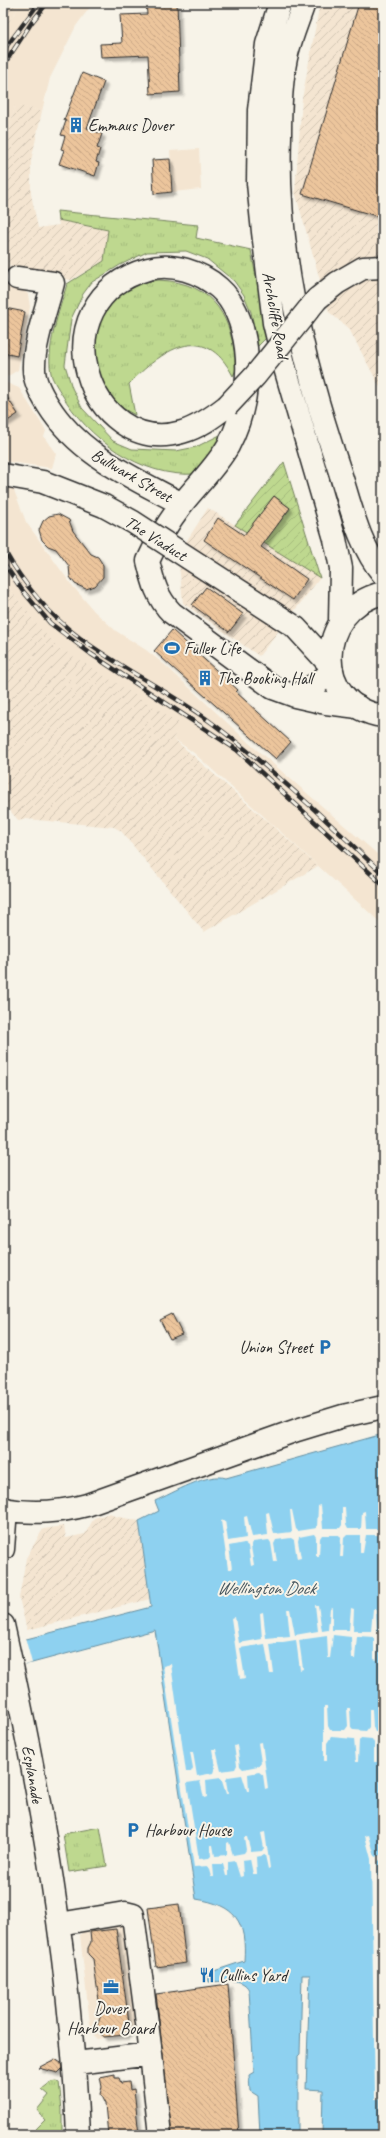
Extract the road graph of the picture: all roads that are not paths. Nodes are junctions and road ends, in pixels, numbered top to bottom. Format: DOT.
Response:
graph roads {
  1 [pos="280,3"];
  2 [pos="304,3"];
  3 [pos="383,267"];
  4 [pos="17,278"];
  5 [pos="3,475"];
  6 [pos="182,504"];
  7 [pos="383,574"];
  8 [pos="383,594"];
  9 [pos="294,627"];
  10 [pos="337,627"];
  11 [pos="332,669"];
  12 [pos="295,696"];
  13 [pos="358,707"];
  14 [pos="381,718"];
  15 [pos="383,1407"];
  16 [pos="5,1509"];
  17 [pos="3,1549"];
  18 [pos="3,1625"];
  19 [pos="59,1924"];
  20 [pos="152,2054"];
  21 [pos="76,2063"];
  22 [pos="78,2135"];
  23 [pos="160,2135"];
  1 -- 10 [label="main road, Archcliffe Road"];
  2 -- 7 [label="main road, Archcliffe Road"];
  3 -- 6 [label="main road, bridge"];
  4 -- 6 [label="main road, Bullwark Street"];
  5 -- 9 [label="main road, The Viaduct, bridge"];
  6 -- 12 [label="main road"];
  8 -- 10 [label="main road"];
  9 -- 10 [label="main road, The Viaduct"];
  9 -- 11 [label="main road, The Viaduct"];
  10 -- 11 [label="main road, Archcliffe Road"];
  11 -- 12 [label="main road"];
  11 -- 13 [label="main road"];
  12 -- 13 [label="main road"];
  13 -- 14 [label="main road"];
  15 -- 16 [label="main road"];
  16 -- 17 [label="main road"];
  18 -- 19 [label="main road, Esplanade"];
  19 -- 20 [label="main road"];
  19 -- 21 [label="main road, Esplanade"];
  20 -- 21 [label="main road"];
  20 -- 23 [label="main road"];
  21 -- 22 [label="main road, Esplanade"];
}
